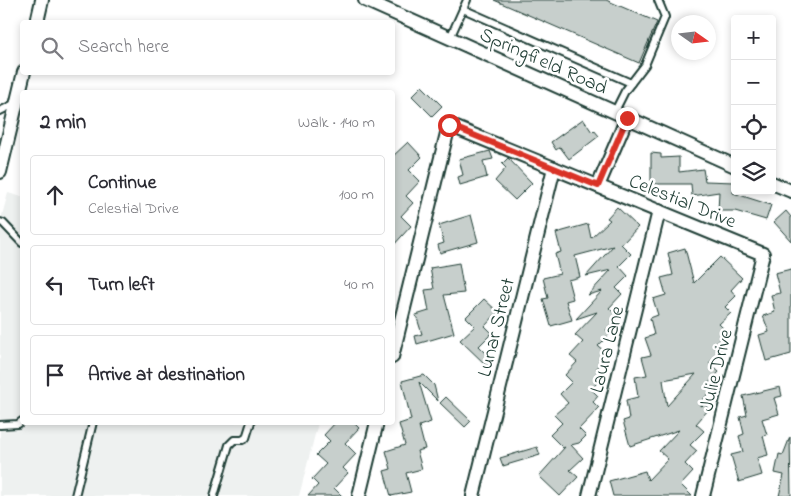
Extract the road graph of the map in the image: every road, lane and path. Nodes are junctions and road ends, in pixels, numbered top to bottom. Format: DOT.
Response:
graph roads {
  1 [pos="42,0"];
  2 [pos="365,0"];
  3 [pos="467,0"];
  4 [pos="658,0"];
  5 [pos="463,8"];
  6 [pos="37,20"];
  7 [pos="450,38"];
  8 [pos="23,75"];
  9 [pos="631,83"];
  10 [pos="17,102"];
  11 [pos="0,111"];
  12 [pos="614,112"];
  13 [pos="627,118"];
  14 [pos="731,164"];
  15 [pos="1,167"];
  16 [pos="554,168"];
  17 [pos="776,185"];
  18 [pos="598,186"];
  19 [pos="791,191"];
  20 [pos="659,211"];
  21 [pos="0,222"];
  22 [pos="20,241"];
  23 [pos="763,254"];
  24 [pos="395,345"];
  25 [pos="20,422"];
  26 [pos="0,425"];
  27 [pos="92,425"];
  28 [pos="250,425"];
  29 [pos="375,425"];
  30 [pos="75,496"];
  31 [pos="214,496"];
  32 [pos="359,496"];
  33 [pos="473,496"];
  34 [pos="589,496"];
  35 [pos="703,496"];
  1 -- 6 [label="street"];
  2 -- 7 [label="street, Springfield Road"];
  3 -- 5 [label="lane"];
  4 -- 9 [label="lane"];
  5 -- 7 [label="lane"];
  5 -- 9 [label="lane"];
  7 -- 12 [label="street, Springfield Road"];
  8 -- 10 [label="street"];
  9 -- 12 [label="lane"];
  10 -- 11 [label="lane"];
  10 -- 15 [label="street"];
  12 -- 13 [label="street, Springfield Road"];
  13 -- 14 [label="street, Springfield Road"];
  13 -- 18 [label="street"];
  16 -- 18 [label="street, Celestial Drive"];
  16 -- 24 [label="street, Celestial Drive"];
  16 -- 33 [label="street, Lunar Street"];
  17 -- 19 [label="street"];
  18 -- 20 [label="street, Celestial Drive"];
  20 -- 23 [label="street, Celestial Drive"];
  20 -- 34 [label="street, Laura Lane"];
  21 -- 22 [label="lane"];
  23 -- 35 [label="street, Julie Drive"];
  25 -- 26 [label="lane"];
  27 -- 30 [label="lane"];
  28 -- 31 [label="lane"];
  29 -- 32 [label="street"];
}
